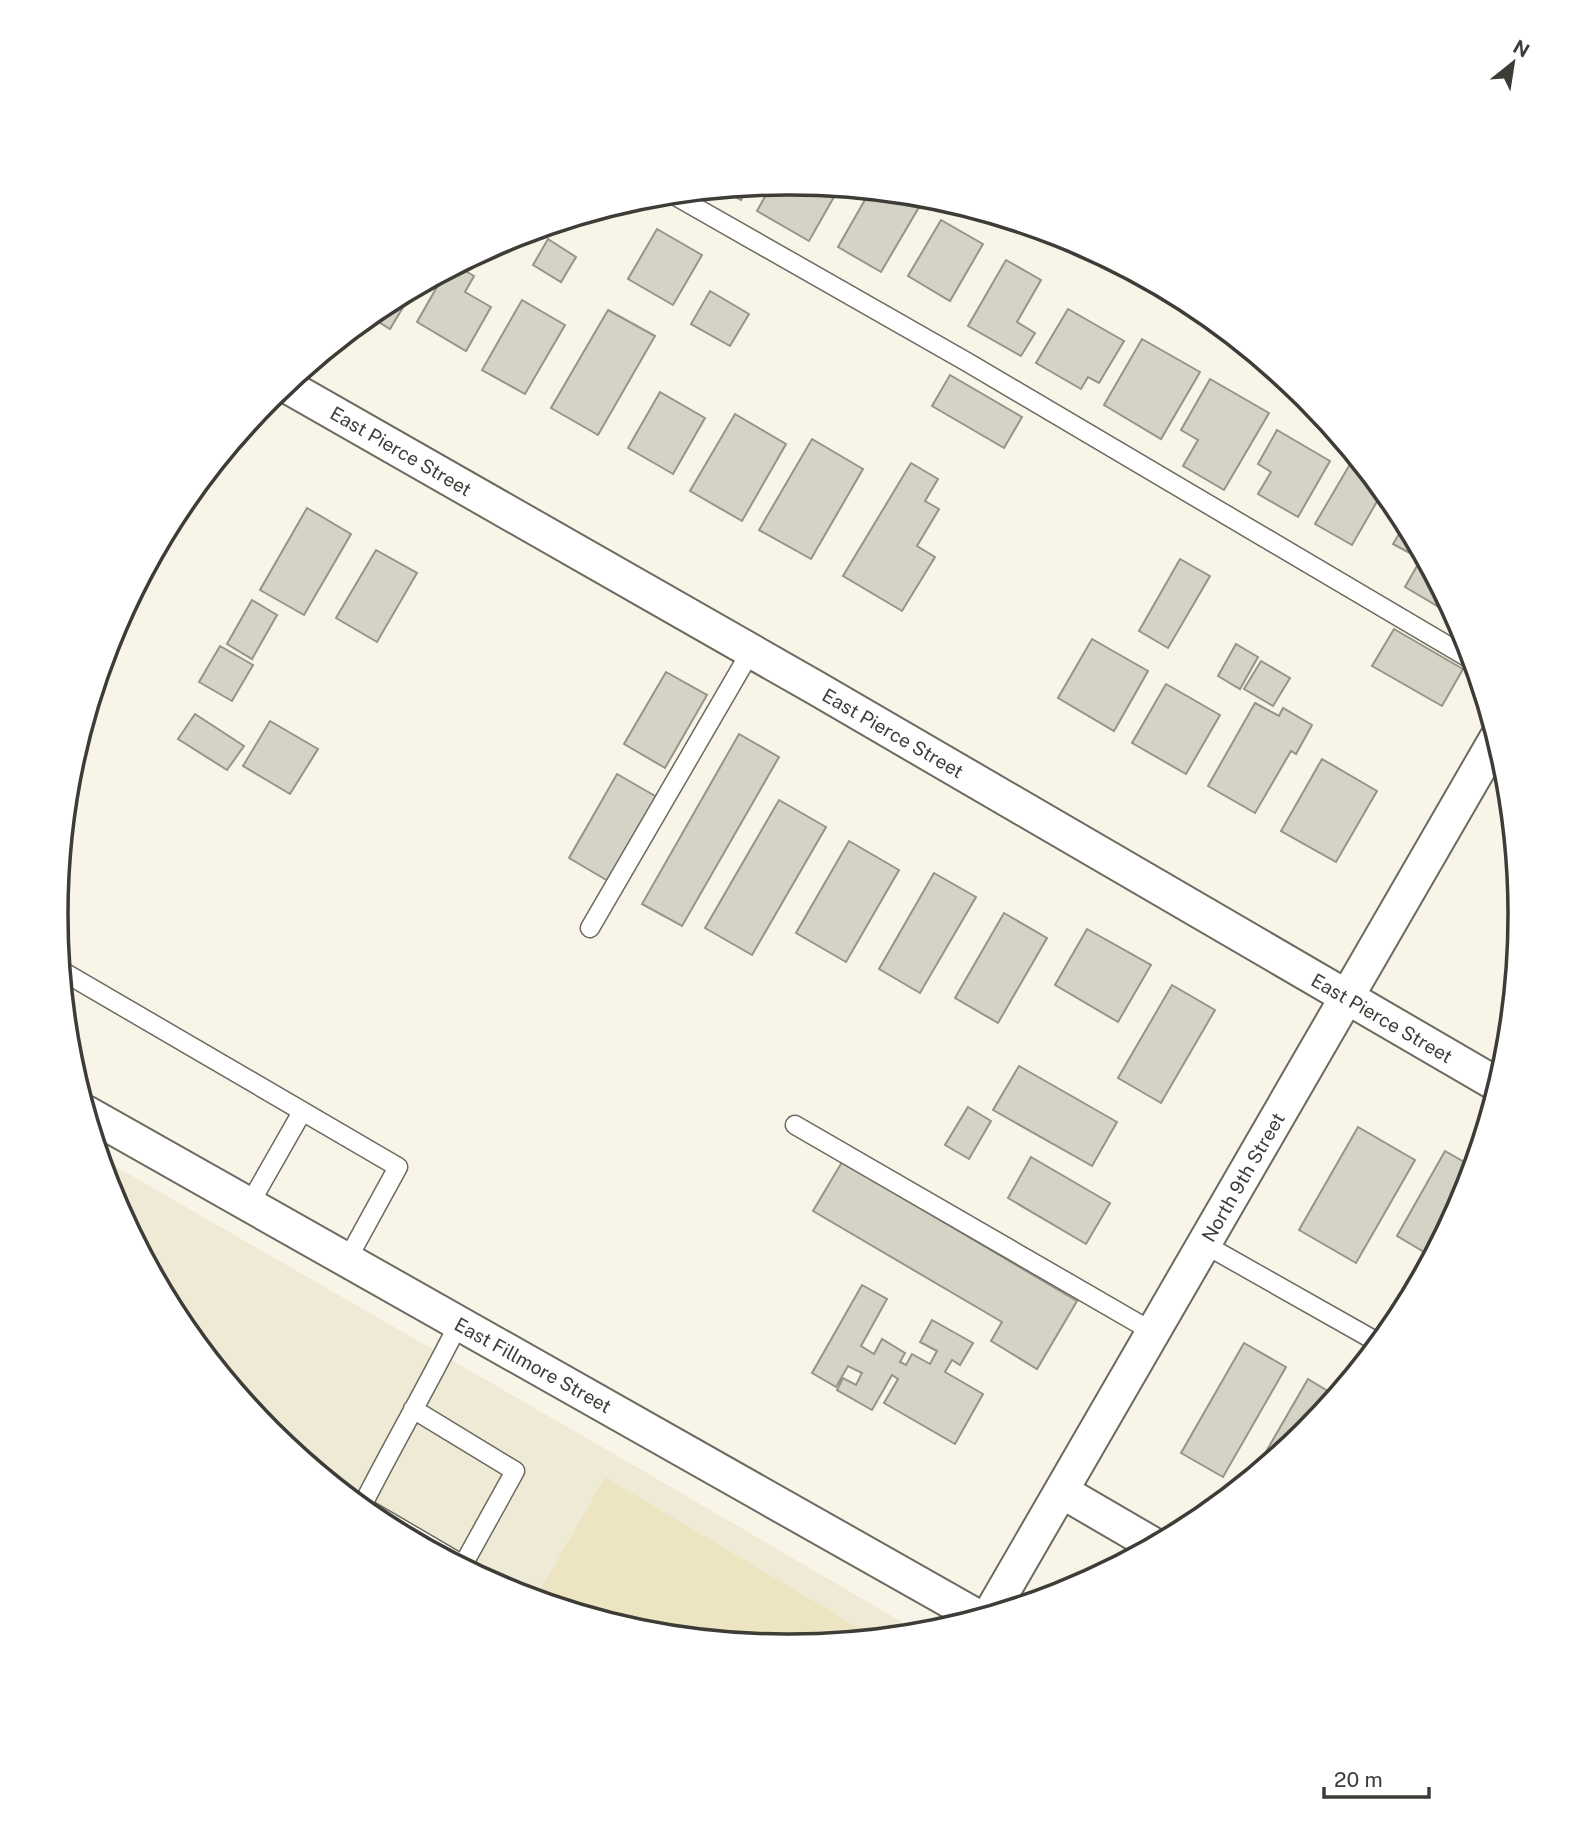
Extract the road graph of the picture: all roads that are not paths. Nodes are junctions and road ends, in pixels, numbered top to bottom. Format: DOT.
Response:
graph roads {
  1 [pos="687,202"];
  2 [pos="295,391"];
  3 [pos="751,651"];
  4 [pos="1458,652"];
  5 [pos="1491,763"];
  6 [pos="590,928"];
  7 [pos="71,976"];
  8 [pos="1347,998"];
  9 [pos="1488,1079"];
  10 [pos="302,1112"];
  11 [pos="98,1119"];
  12 [pos="795,1125"];
  13 [pos="249,1205"];
  14 [pos="1204,1244"];
  15 [pos="347,1260"];
  16 [pos="459,1323"];
  17 [pos="1153,1332"];
  18 [pos="1370,1338"];
  19 [pos="413,1409"];
  20 [pos="1063,1492"];
  21 [pos="366,1498"];
  22 [pos="1145,1540"];
  23 [pos="467,1558"];
  24 [pos="997,1603"];
  25 [pos="968,1611"];
  1 -- 4 [label="lane"];
  2 -- 3 [label="street, East Pierce Street"];
  3 -- 6 [label="lane"];
  3 -- 8 [label="street, East Pierce Street"];
  5 -- 8 [label="street, North 9th Street"];
  7 -- 10 [label="lane"];
  8 -- 9 [label="street, East Pierce Street"];
  8 -- 14 [label="street, North 9th Street"];
  10 -- 13 [label="lane"];
  10 -- 15 [label="lane"];
  11 -- 13 [label="street, East Fillmore Street"];
  12 -- 17 [label="lane"];
  13 -- 15 [label="street, East Fillmore Street"];
  14 -- 17 [label="street, North 9th Street"];
  14 -- 18 [label="lane"];
  15 -- 16 [label="street, East Fillmore Street"];
  16 -- 19 [label="lane"];
  16 -- 25 [label="street, East Fillmore Street"];
  17 -- 20 [label="street, North 9th Street"];
  19 -- 21 [label="lane"];
  19 -- 23 [label="lane"];
  20 -- 22 [label="street"];
  20 -- 24 [label="street, North 9th Street"];
}
